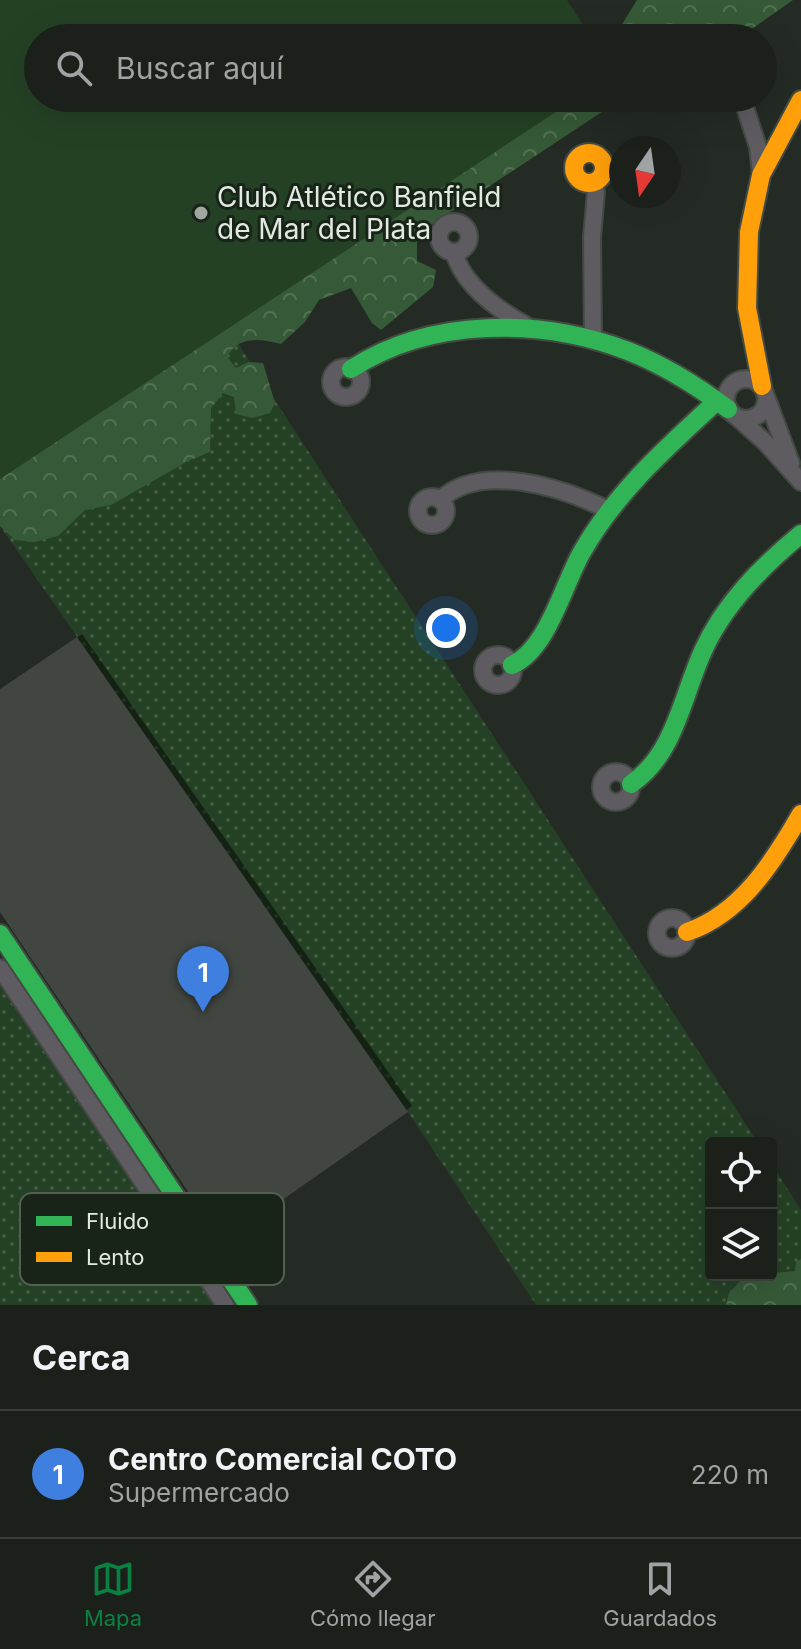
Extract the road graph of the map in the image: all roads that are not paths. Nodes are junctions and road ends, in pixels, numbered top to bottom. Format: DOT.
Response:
graph roads {
  1 [pos="801,100"];
  2 [pos="747,112"];
  3 [pos="761,175"];
  4 [pos="592,183"];
  5 [pos="454,252"];
  6 [pos="529,327"];
  7 [pos="593,338"];
  8 [pos="752,339"];
  9 [pos="351,369"];
  10 [pos="732,384"];
  11 [pos="701,389"];
  12 [pos="764,392"];
  13 [pos="727,409"];
  14 [pos="798,478"];
  15 [pos="440,500"];
  16 [pos="608,510"];
  17 [pos="801,534"];
  18 [pos="512,665"];
  19 [pos="631,784"];
  20 [pos="801,814"];
  21 [pos="687,932"];
  22 [pos="0,934"];
  23 [pos="0,968"];
  24 [pos="125,1138"];
  25 [pos="158,1193"];
  26 [pos="166,1193"];
  27 [pos="213,1285"];
  28 [pos="233,1285"];
  29 [pos="225,1305"];
  30 [pos="248,1305"];
  1 -- 3 [label="street"];
  2 -- 3 [label="street"];
  3 -- 8 [label="street"];
  4 -- 7 [label="street"];
  5 -- 6 [label="street"];
  6 -- 7 [label="street"];
  6 -- 9 [label="street"];
  7 -- 11 [label="street"];
  8 -- 10 [label="street"];
  8 -- 12 [label="street"];
  10 -- 11 [label="street"];
  10 -- 12 [label="street"];
  10 -- 13 [label="street"];
  11 -- 13 [label="street"];
  12 -- 13 [label="street"];
  12 -- 14 [label="street"];
  13 -- 14 [label="street"];
  13 -- 16 [label="street"];
  15 -- 16 [label="street"];
  16 -- 18 [label="street"];
  17 -- 19 [label="street"];
  20 -- 21 [label="street"];
  22 -- 24 [label="street"];
  23 -- 24 [label="street"];
  24 -- 25 [label="street"];
  24 -- 26 [label="street"];
  27 -- 29 [label="street"];
  28 -- 30 [label="street"];
}
